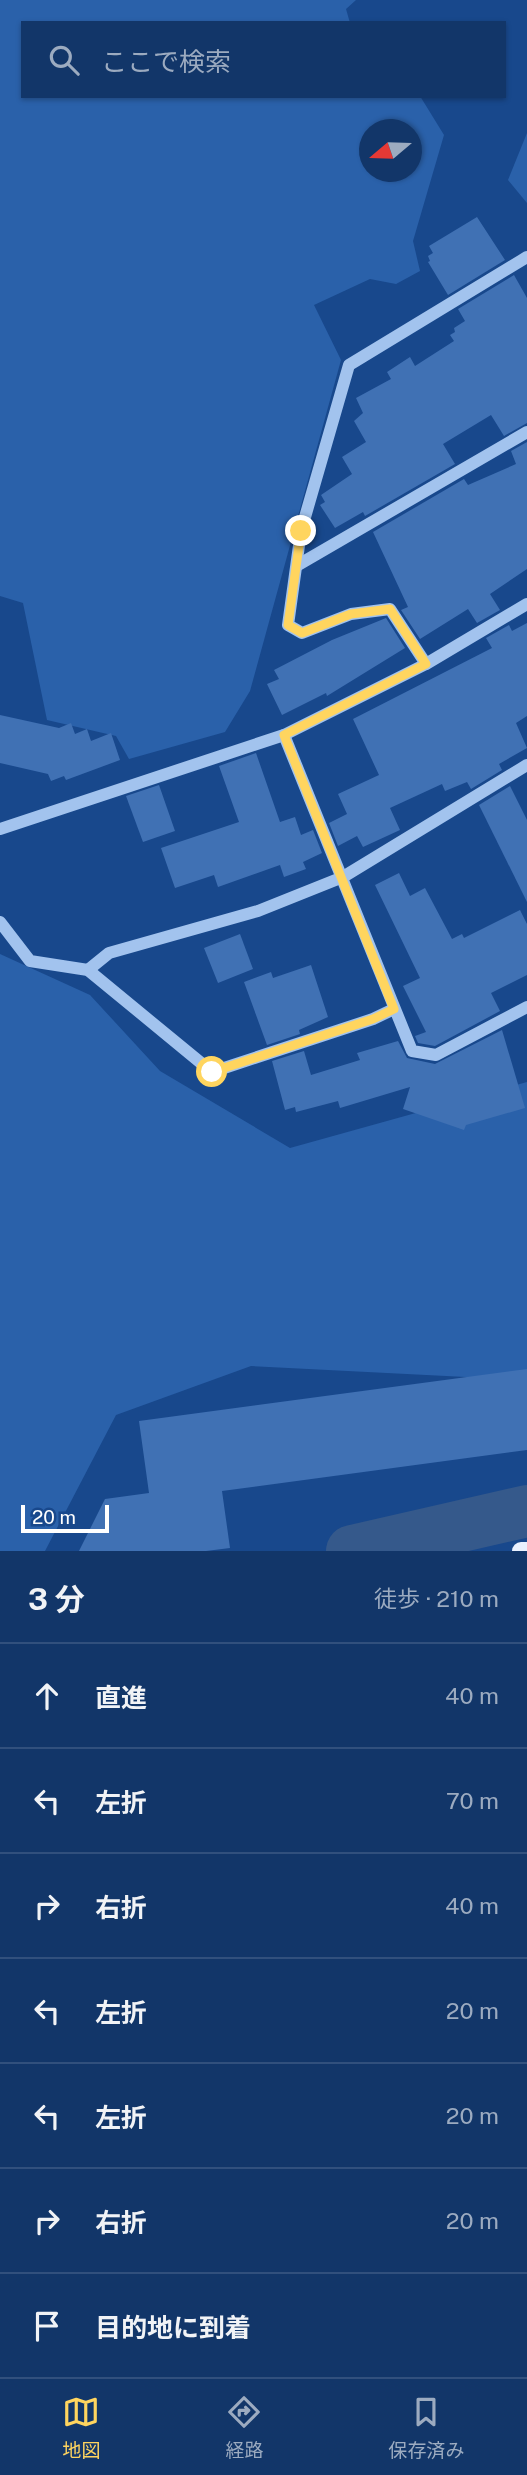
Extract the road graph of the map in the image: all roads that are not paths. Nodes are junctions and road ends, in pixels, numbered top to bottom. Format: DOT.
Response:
graph roads {
  1 [pos="527,257"];
  2 [pos="527,432"];
  3 [pos="298,565"];
  4 [pos="527,604"];
  5 [pos="426,664"];
  6 [pos="284,735"];
  7 [pos="527,765"];
  8 [pos="0,829"];
  9 [pos="343,877"];
  10 [pos="0,922"];
  11 [pos="88,970"];
  12 [pos="527,1007"];
  13 [pos="394,1009"];
  14 [pos="527,1550"];
  15 [pos="521,1551"];
  1 -- 3 [label="street"];
  2 -- 3 [label="street"];
  3 -- 5 [label="street"];
  4 -- 5 [label="street"];
  5 -- 6 [label="street"];
  6 -- 8 [label="street"];
  6 -- 9 [label="street"];
  7 -- 9 [label="street"];
  9 -- 11 [label="street"];
  9 -- 13 [label="street"];
  10 -- 11 [label="street"];
  11 -- 13 [label="street"];
  12 -- 13 [label="street"];
  14 -- 15 [label="main road"];
}
